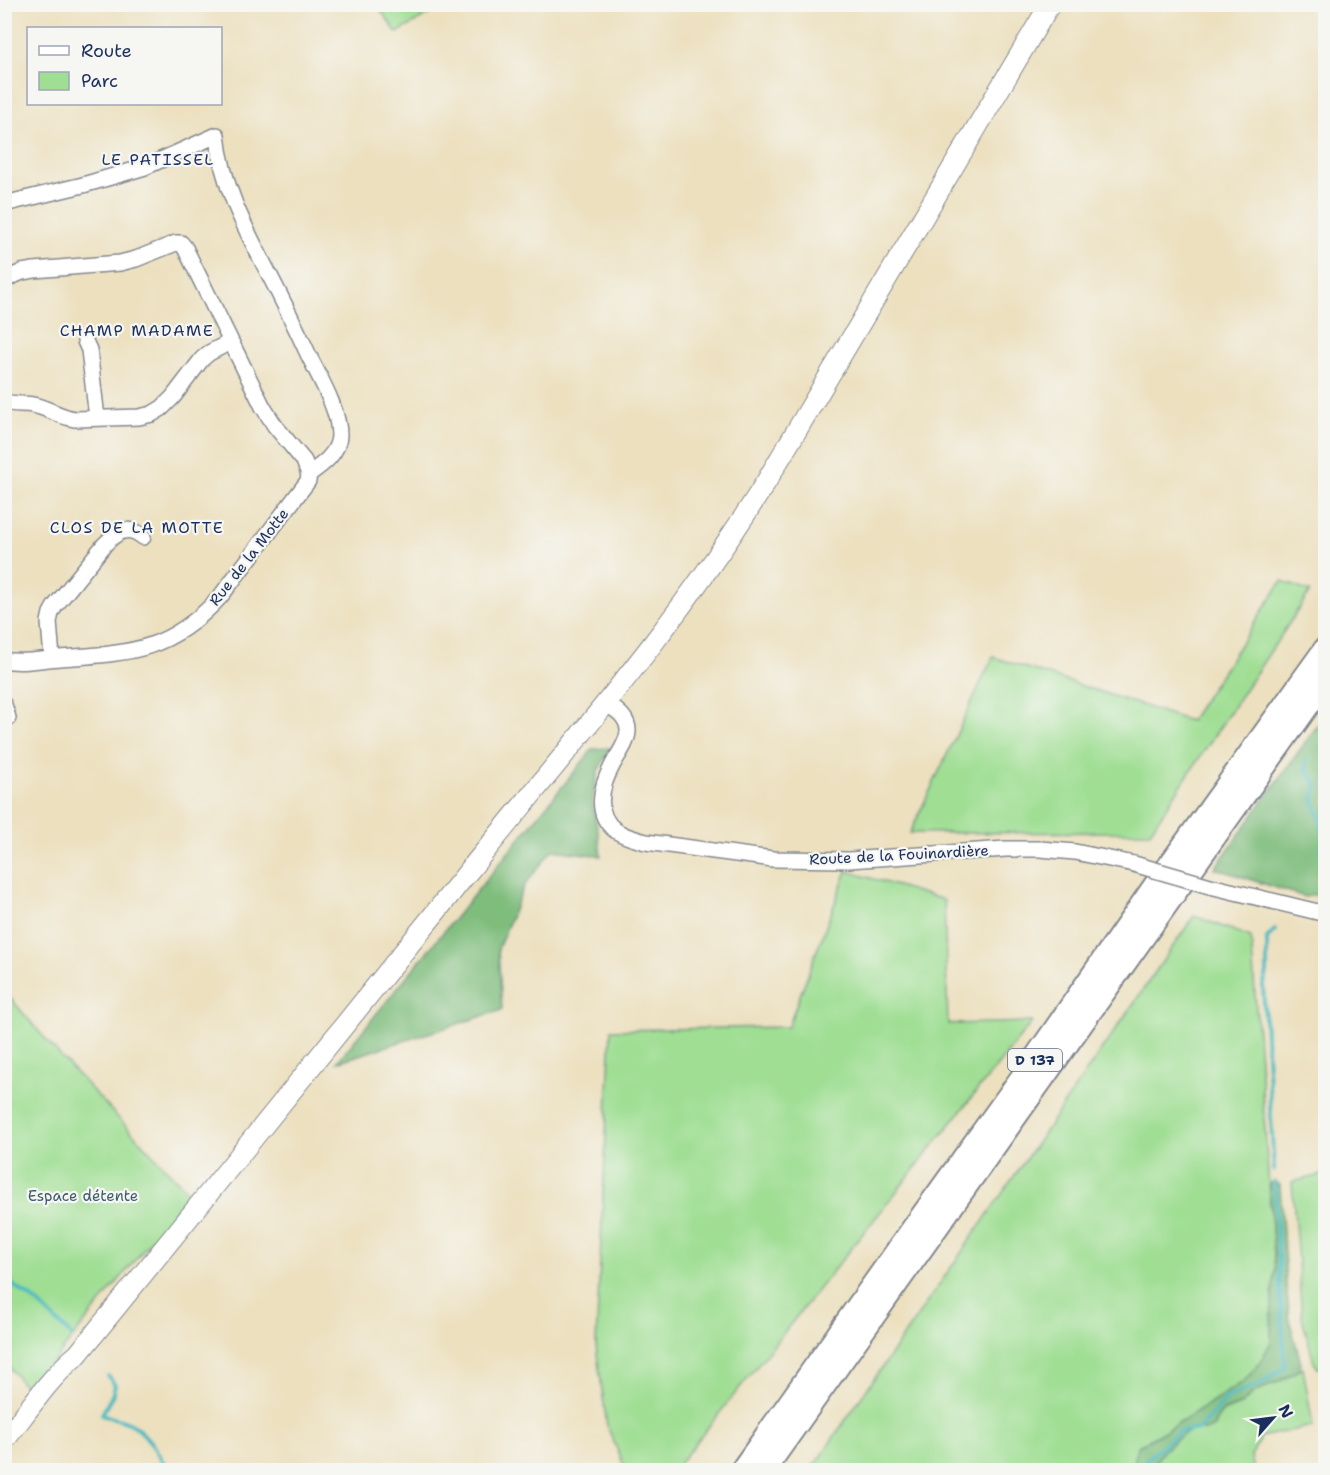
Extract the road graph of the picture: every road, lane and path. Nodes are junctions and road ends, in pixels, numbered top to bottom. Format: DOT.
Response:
graph roads {
  1 [pos="1050,4"];
  2 [pos="4,204"];
  3 [pos="4,280"];
  4 [pos="85,341"];
  5 [pos="230,342"];
  6 [pos="4,402"];
  7 [pos="34,405"];
  8 [pos="4,415"];
  9 [pos="97,418"];
  10 [pos="309,474"];
  11 [pos="143,537"];
  12 [pos="1326,648"];
  13 [pos="52,658"];
  14 [pos="4,660"];
  15 [pos="1326,680"];
  16 [pos="606,703"];
  17 [pos="1326,914"];
  18 [pos="78,1354"];
  19 [pos="4,1441"];
  20 [pos="4,1457"];
  21 [pos="742,1470"];
  22 [pos="764,1470"];
  1 -- 16 [label="main road"];
  2 -- 10 [label="street, Rue de la Motte"];
  3 -- 5 [label="street"];
  4 -- 9 [label="street"];
  5 -- 9 [label="street"];
  5 -- 10 [label="street"];
  6 -- 7 [label="street"];
  7 -- 8 [label="street"];
  7 -- 9 [label="street"];
  10 -- 13 [label="street, Rue de la Motte"];
  11 -- 13 [label="street"];
  12 -- 21 [label="highway, D 137"];
  13 -- 14 [label="street, Rue de la Motte"];
  15 -- 22 [label="highway, D 137"];
  16 -- 17 [label="street, Route de la Fouinardière, bridge"];
  16 -- 18 [label="main road"];
  18 -- 19 [label="main road"];
  18 -- 20 [label="main road"];
}
